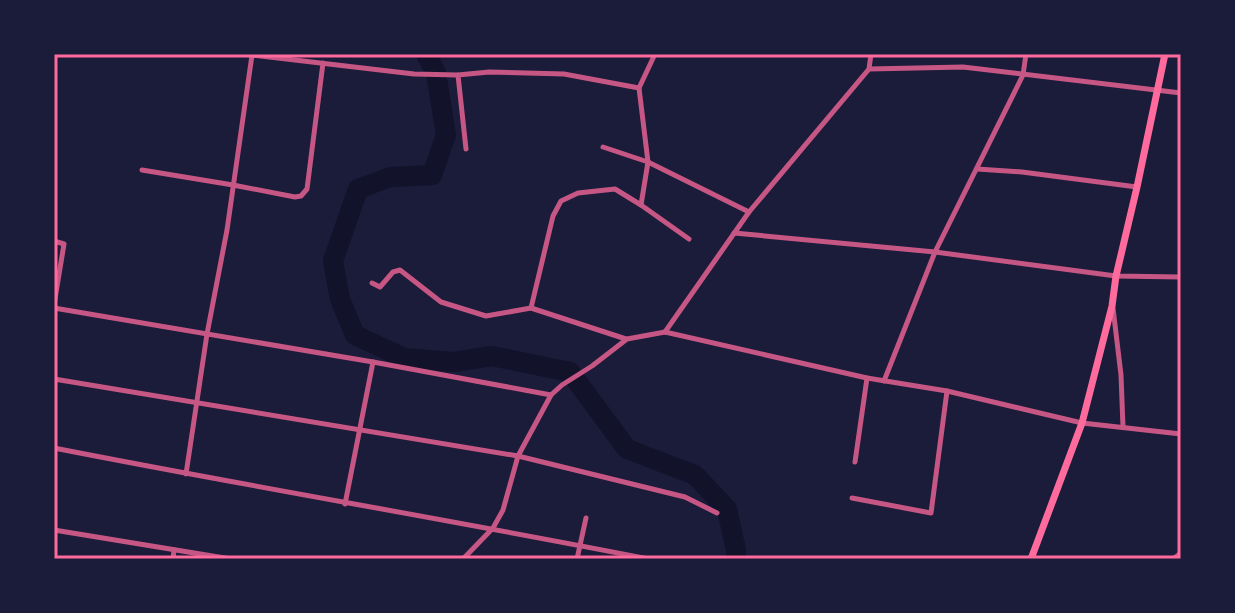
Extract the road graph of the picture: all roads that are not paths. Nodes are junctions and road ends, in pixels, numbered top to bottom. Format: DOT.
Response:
graph roads {
  1 [pos="250,54"];
  2 [pos="655,54"];
  3 [pos="871,54"];
  4 [pos="1026,54"];
  5 [pos="1165,54"];
  6 [pos="323,63"];
  7 [pos="869,69"];
  8 [pos="458,75"];
  9 [pos="1023,75"];
  10 [pos="639,88"];
  11 [pos="1157,91"];
  12 [pos="1181,93"];
  13 [pos="603,147"];
  14 [pos="466,149"];
  15 [pos="648,162"];
  16 [pos="977,169"];
  17 [pos="142,170"];
  18 [pos="233,185"];
  19 [pos="1137,187"];
  20 [pos="641,205"];
  21 [pos="749,212"];
  22 [pos="734,233"];
  23 [pos="689,239"];
  24 [pos="54,241"];
  25 [pos="935,252"];
  26 [pos="1116,276"];
  27 [pos="1181,277"];
  28 [pos="372,283"];
  29 [pos="1112,306"];
  30 [pos="54,307"];
  31 [pos="531,308"];
  32 [pos="665,332"];
  33 [pos="207,334"];
  34 [pos="627,339"];
  35 [pos="373,362"];
  36 [pos="867,378"];
  37 [pos="54,379"];
  38 [pos="884,381"];
  39 [pos="947,391"];
  40 [pos="551,395"];
  41 [pos="197,403"];
  42 [pos="1082,423"];
  43 [pos="1123,427"];
  44 [pos="360,430"];
  45 [pos="1181,434"];
  46 [pos="54,448"];
  47 [pos="518,456"];
  48 [pos="855,462"];
  49 [pos="186,474"];
  50 [pos="852,498"];
  51 [pos="345,504"];
  52 [pos="717,513"];
  53 [pos="586,518"];
  54 [pos="493,528"];
  55 [pos="54,530"];
  56 [pos="580,545"];
  57 [pos="174,550"];
  58 [pos="1181,553"];
  59 [pos="173,559"];
  60 [pos="231,559"];
  61 [pos="463,559"];
  62 [pos="577,559"];
  63 [pos="649,559"];
  64 [pos="1031,559"];
  65 [pos="1173,559"];
  1 -- 6 [label="street"];
  1 -- 18 [label="street"];
  2 -- 10 [label="street"];
  3 -- 7 [label="street"];
  4 -- 9 [label="street"];
  5 -- 11 [label="main road"];
  6 -- 8 [label="street"];
  6 -- 18 [label="street"];
  7 -- 9 [label="street"];
  7 -- 21 [label="street"];
  8 -- 10 [label="street"];
  8 -- 14 [label="street"];
  9 -- 11 [label="street"];
  9 -- 16 [label="street"];
  10 -- 15 [label="street"];
  11 -- 12 [label="street"];
  11 -- 19 [label="main road"];
  13 -- 15 [label="street"];
  15 -- 20 [label="street"];
  15 -- 21 [label="street"];
  16 -- 19 [label="street"];
  16 -- 25 [label="street"];
  17 -- 18 [label="street"];
  18 -- 33 [label="street"];
  19 -- 26 [label="main road"];
  20 -- 23 [label="street"];
  20 -- 31 [label="street"];
  21 -- 22 [label="street"];
  22 -- 25 [label="street"];
  22 -- 32 [label="street"];
  24 -- 30 [label="street"];
  25 -- 26 [label="street"];
  25 -- 38 [label="street"];
  26 -- 27 [label="street"];
  26 -- 29 [label="main road"];
  28 -- 31 [label="street"];
  29 -- 42 [label="main road"];
  29 -- 43 [label="street"];
  30 -- 33 [label="street"];
  31 -- 34 [label="street"];
  32 -- 34 [label="street"];
  32 -- 36 [label="street"];
  33 -- 35 [label="street"];
  33 -- 41 [label="street"];
  34 -- 40 [label="street"];
  35 -- 40 [label="street"];
  35 -- 44 [label="street"];
  36 -- 38 [label="street"];
  36 -- 48 [label="street"];
  37 -- 41 [label="street"];
  38 -- 39 [label="street"];
  39 -- 42 [label="street"];
  39 -- 50 [label="street"];
  40 -- 47 [label="street"];
  41 -- 44 [label="street"];
  41 -- 49 [label="street"];
  42 -- 43 [label="street"];
  42 -- 64 [label="main road"];
  43 -- 45 [label="street"];
  44 -- 47 [label="street"];
  44 -- 51 [label="street"];
  46 -- 49 [label="street"];
  47 -- 52 [label="street"];
  47 -- 54 [label="street"];
  49 -- 51 [label="street"];
  51 -- 54 [label="street"];
  53 -- 56 [label="street"];
  54 -- 56 [label="street"];
  54 -- 61 [label="street"];
  55 -- 57 [label="street"];
  56 -- 62 [label="street"];
  56 -- 63 [label="street"];
  57 -- 59 [label="street"];
  57 -- 60 [label="street"];
  58 -- 65 [label="street"];
}
